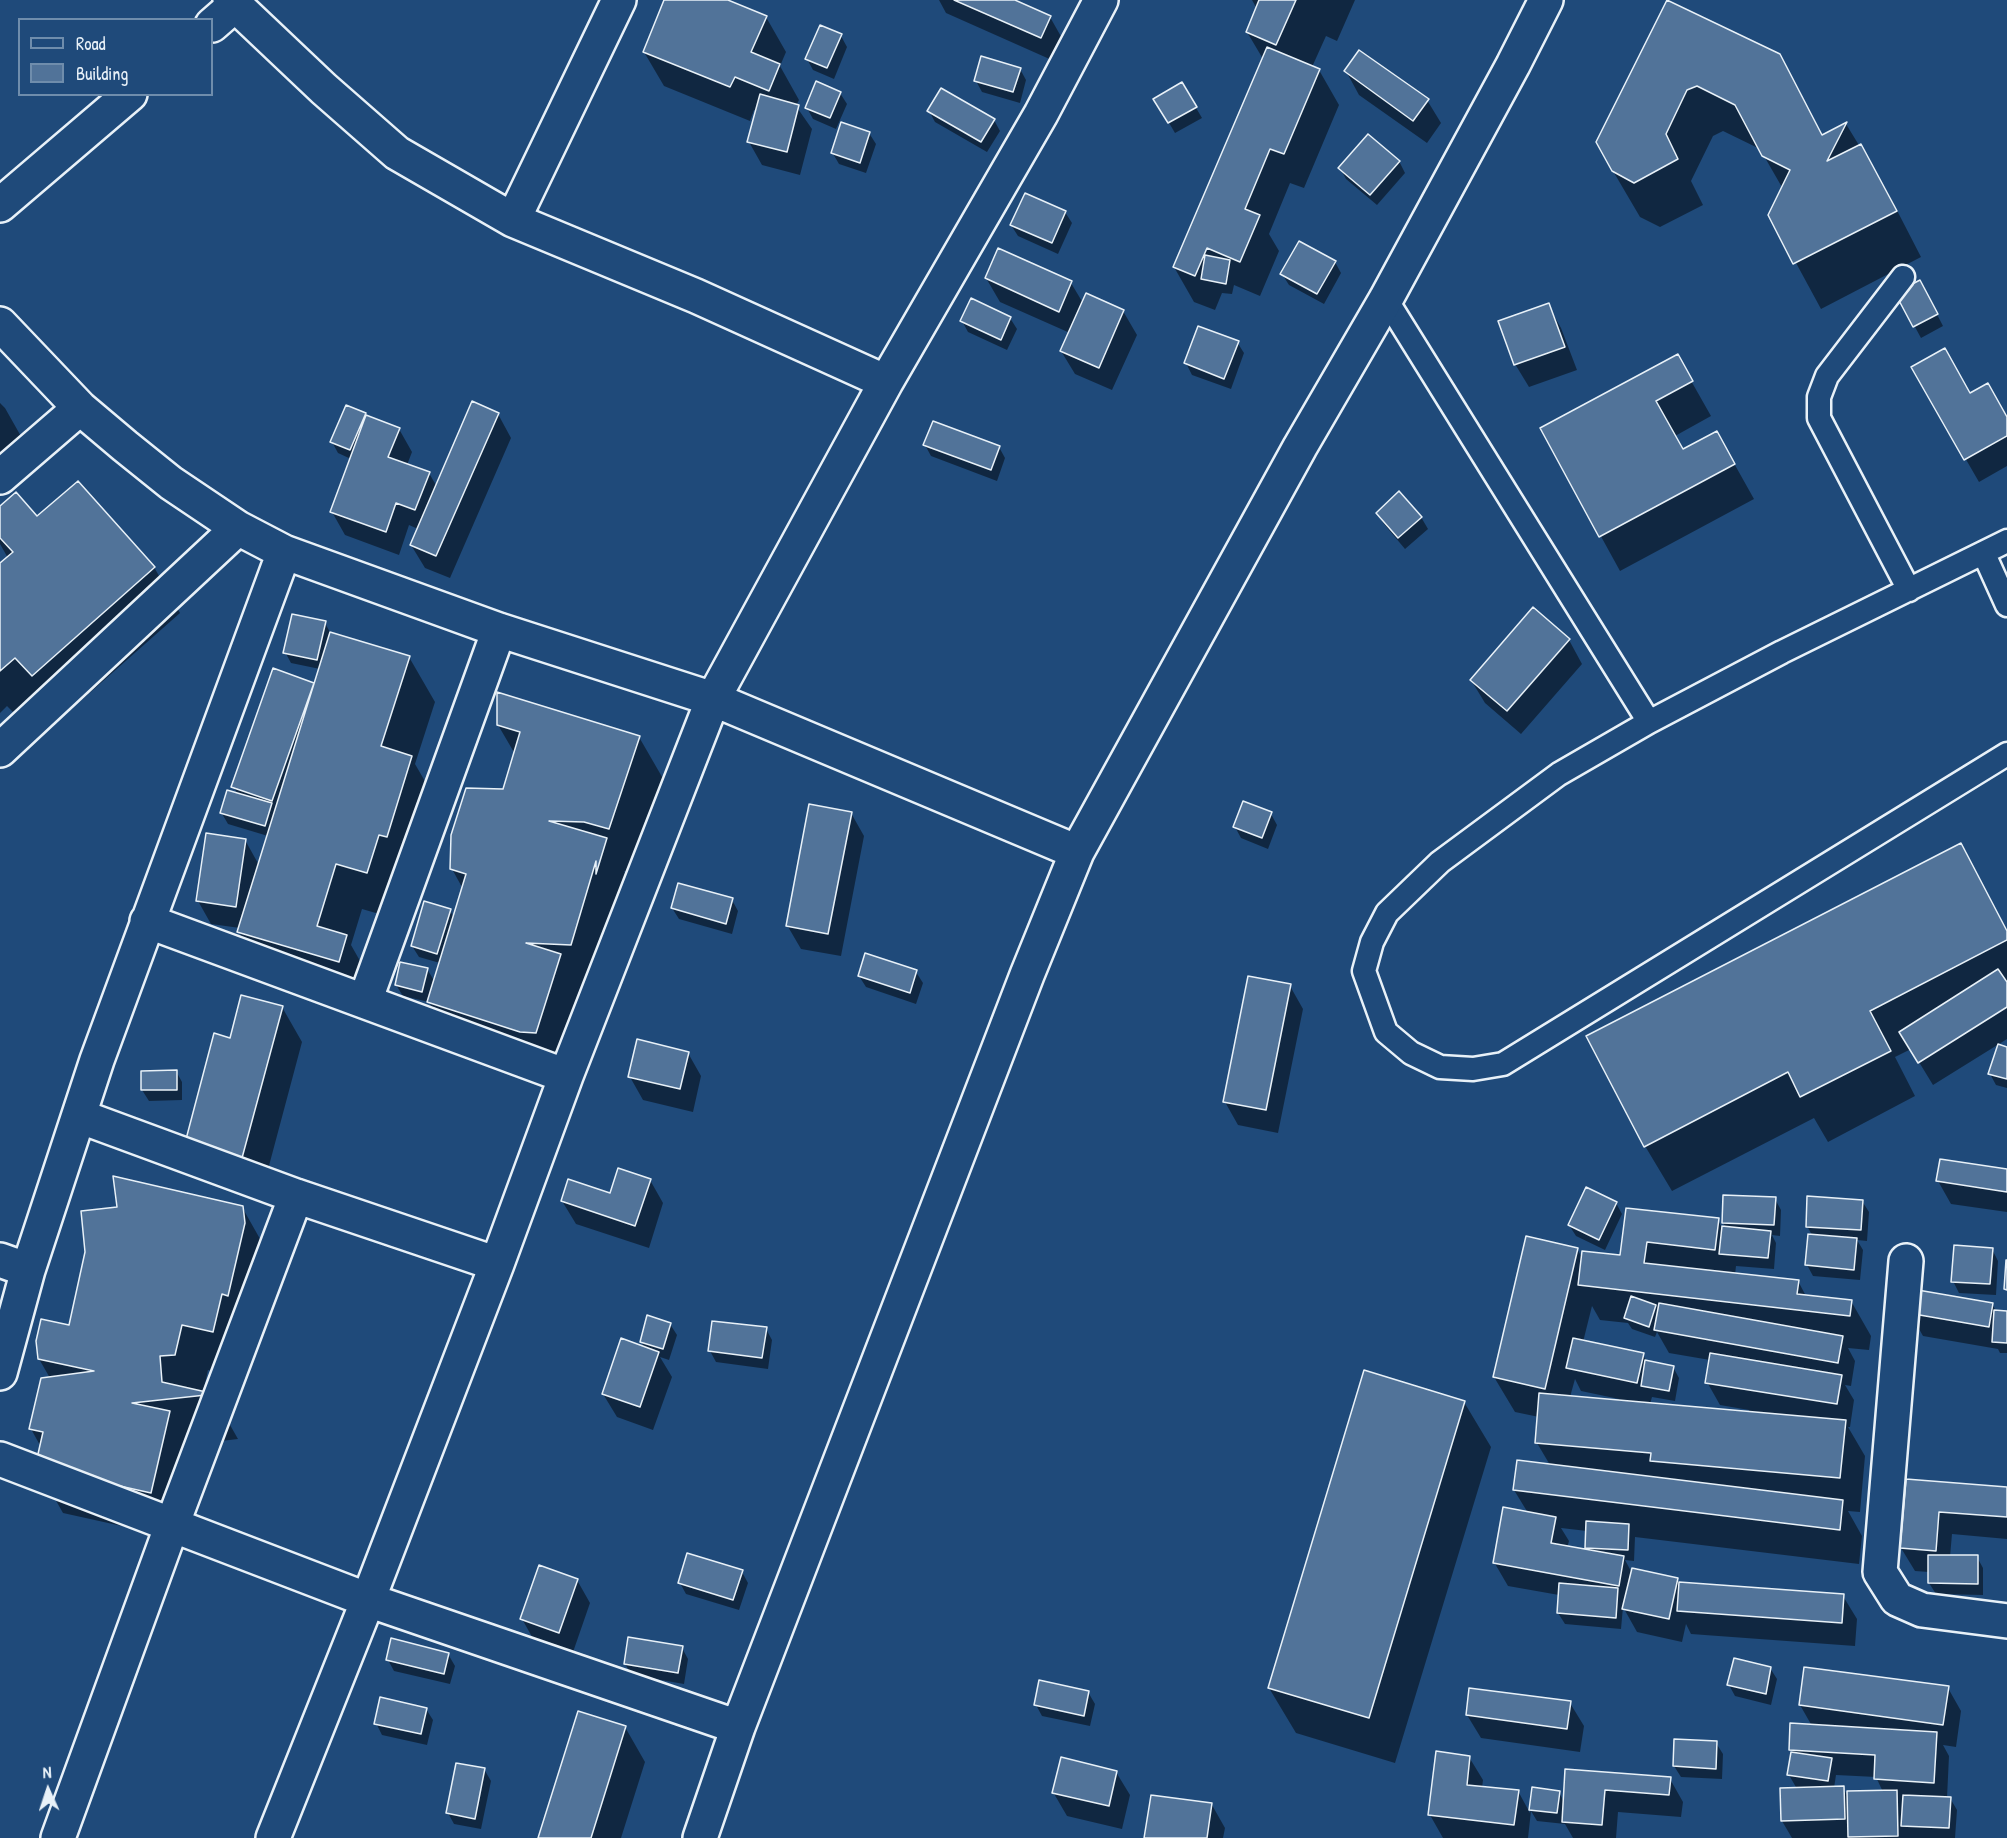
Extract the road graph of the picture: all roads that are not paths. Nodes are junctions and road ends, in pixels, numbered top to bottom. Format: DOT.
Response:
graph roads {
  1 [pos="619,0"];
  2 [pos="1101,0"];
  3 [pos="1546,0"];
  4 [pos="226,10"];
  5 [pos="128,96"];
  6 [pos="0,205"];
  7 [pos="513,220"];
  8 [pos="1903,277"];
  9 [pos="1386,299"];
  10 [pos="0,324"];
  11 [pos="886,382"];
  12 [pos="81,408"];
  13 [pos="0,477"];
  14 [pos="238,528"];
  15 [pos="2007,542"];
  16 [pos="284,552"];
  17 [pos="1984,554"];
  18 [pos="1909,590"];
  19 [pos="2007,605"];
  20 [pos="499,630"];
  21 [pos="713,699"];
  22 [pos="1648,722"];
  23 [pos="0,750"];
  24 [pos="2007,754"];
  25 [pos="1077,852"];
  26 [pos="147,921"];
  27 [pos="365,1001"];
  28 [pos="566,1076"];
  29 [pos="79,1116"];
  30 [pos="296,1196"];
  31 [pos="1906,1261"];
  32 [pos="497,1264"];
  33 [pos="14,1265"];
  34 [pos="0,1373"];
  35 [pos="0,1459"];
  36 [pos="172,1525"];
  37 [pos="368,1600"];
  38 [pos="2007,1621"];
  39 [pos="738,1727"];
  40 [pos="58,1838"];
  41 [pos="273,1838"];
  42 [pos="700,1838"];
  1 -- 7 [label="street"];
  2 -- 11 [label="street"];
  3 -- 9 [label="street"];
  4 -- 7 [label="street"];
  5 -- 6 [label="street"];
  7 -- 11 [label="street"];
  8 -- 18 [label="lane"];
  9 -- 22 [label="lane"];
  9 -- 25 [label="street"];
  10 -- 12 [label="street"];
  11 -- 21 [label="street"];
  12 -- 13 [label="street"];
  12 -- 14 [label="street"];
  14 -- 16 [label="street"];
  14 -- 23 [label="street"];
  15 -- 17 [label="lane"];
  16 -- 20 [label="street"];
  16 -- 26 [label="street"];
  17 -- 18 [label="lane"];
  17 -- 19 [label="lane"];
  18 -- 22 [label="lane"];
  20 -- 21 [label="street"];
  20 -- 27 [label="street"];
  21 -- 25 [label="street"];
  21 -- 28 [label="street"];
  22 -- 24 [label="lane"];
  25 -- 39 [label="street"];
  26 -- 27 [label="street"];
  26 -- 29 [label="street"];
  27 -- 28 [label="street"];
  28 -- 32 [label="street"];
  29 -- 30 [label="street"];
  29 -- 33 [label="street"];
  30 -- 32 [label="street"];
  30 -- 36 [label="street"];
  31 -- 38 [label="street"];
  32 -- 37 [label="street"];
  33 -- 34 [label="street"];
  35 -- 36 [label="street"];
  36 -- 37 [label="street"];
  36 -- 40 [label="street"];
  37 -- 39 [label="street"];
  37 -- 41 [label="street"];
  39 -- 42 [label="street"];
}
